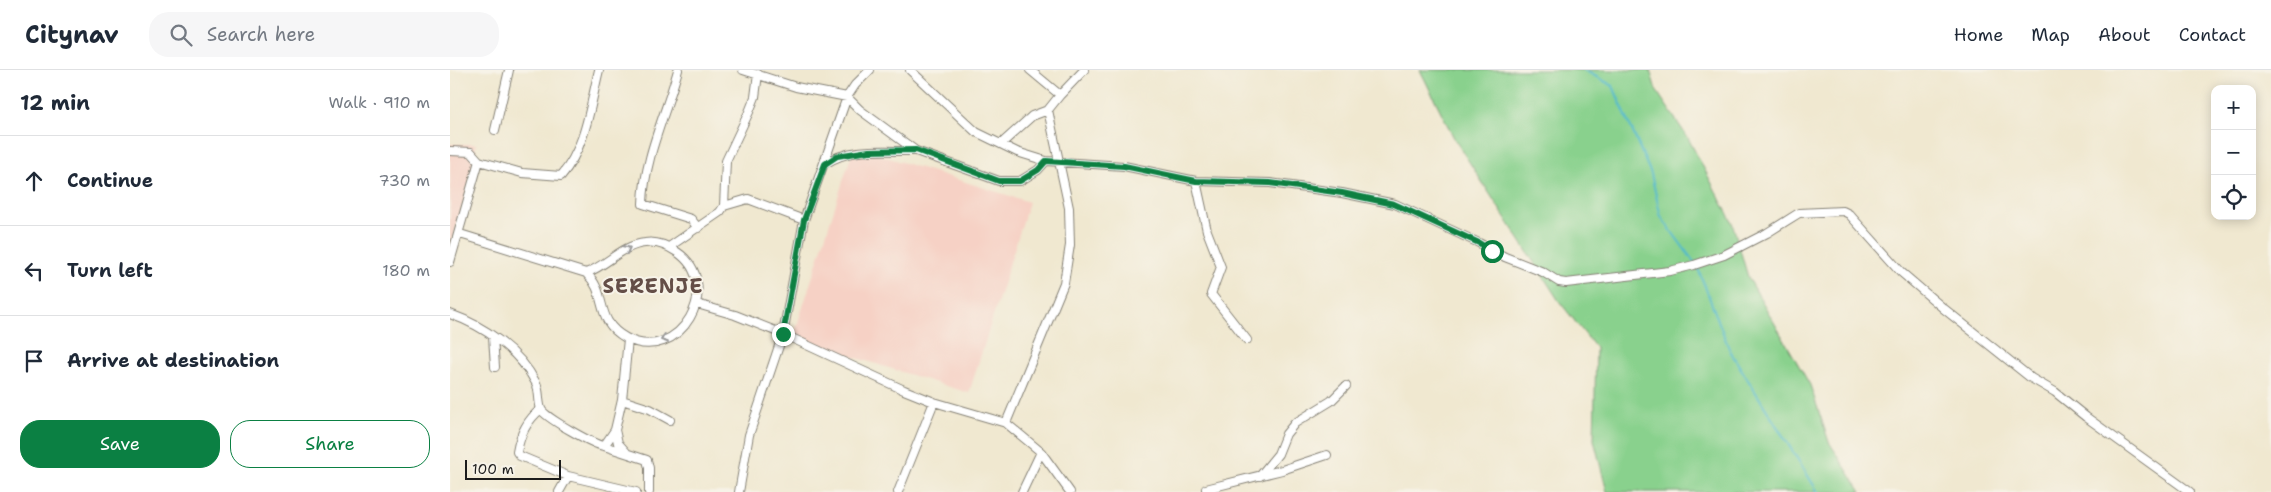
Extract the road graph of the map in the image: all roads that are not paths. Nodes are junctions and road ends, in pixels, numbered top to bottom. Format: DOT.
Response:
graph roads {
  1 [pos="509,70"];
  2 [pos="599,70"];
  3 [pos="678,70"];
  4 [pos="743,70"];
  5 [pos="870,70"];
  6 [pos="910,70"];
  7 [pos="1030,70"];
  8 [pos="1084,70"];
  9 [pos="758,74"];
  10 [pos="1060,95"];
  11 [pos="847,96"];
  12 [pos="1048,110"];
  13 [pos="495,130"];
  14 [pos="1002,144"];
  15 [pos="916,150"];
  16 [pos="450,151"];
  17 [pos="1058,160"];
  18 [pos="479,161"];
  19 [pos="1046,161"];
  20 [pos="825,164"];
  21 [pos="1196,181"];
  22 [pos="724,206"];
  23 [pos="804,220"];
  24 [pos="698,228"];
  25 [pos="460,234"];
  26 [pos="669,247"];
  27 [pos="450,262"];
  28 [pos="586,273"];
  29 [pos="697,304"];
  30 [pos="450,314"];
  31 [pos="783,334"];
  32 [pos="493,337"];
  33 [pos="628,339"];
  34 [pos="1247,340"];
  35 [pos="495,367"];
  36 [pos="1346,386"];
  37 [pos="622,400"];
  38 [pos="934,402"];
  39 [pos="541,409"];
  40 [pos="670,420"];
  41 [pos="1006,423"];
  42 [pos="615,430"];
  43 [pos="604,446"];
  44 [pos="1041,452"];
  45 [pos="627,453"];
  46 [pos="1327,455"];
  47 [pos="568,476"];
  48 [pos="1260,476"];
  49 [pos="1206,489"];
  50 [pos="559,492"];
  51 [pos="636,492"];
  52 [pos="649,492"];
  53 [pos="739,492"];
  54 [pos="898,492"];
  55 [pos="1022,492"];
  56 [pos="1070,492"];
  57 [pos="2190,492"];
  1 -- 13 [label="street"];
  2 -- 18 [label="street"];
  3 -- 24 [label="street"];
  4 -- 9 [label="street"];
  5 -- 11 [label="street"];
  6 -- 14 [label="street"];
  7 -- 10 [label="street"];
  8 -- 10 [label="street"];
  9 -- 11 [label="street"];
  9 -- 22 [label="street"];
  10 -- 12 [label="street"];
  11 -- 15 [label="street"];
  11 -- 20 [label="street"];
  12 -- 14 [label="street"];
  12 -- 17 [label="street"];
  14 -- 19 [label="street"];
  15 -- 19 [label="street"];
  15 -- 20 [label="street"];
  16 -- 18 [label="street"];
  17 -- 19 [label="street"];
  17 -- 21 [label="street"];
  17 -- 41 [label="street"];
  18 -- 25 [label="street"];
  20 -- 23 [label="street"];
  21 -- 34 [label="street"];
  21 -- 57 [label="street"];
  22 -- 23 [label="street"];
  22 -- 24 [label="street"];
  23 -- 31 [label="street"];
  24 -- 26 [label="street"];
  25 -- 27 [label="street"];
  25 -- 28 [label="street"];
  28 -- 26 [label="street, one-way"];
  26 -- 29 [label="street"];
  28 -- 33 [label="street"];
  29 -- 31 [label="street"];
  29 -- 33 [label="street, one-way"];
  30 -- 32 [label="street"];
  31 -- 38 [label="street"];
  31 -- 53 [label="street"];
  32 -- 35 [label="street"];
  32 -- 39 [label="street"];
  33 -- 37 [label="street"];
  36 -- 48 [label="street"];
  37 -- 40 [label="street"];
  37 -- 42 [label="street"];
  38 -- 41 [label="street"];
  38 -- 54 [label="street"];
  39 -- 43 [label="street"];
  39 -- 47 [label="street"];
  41 -- 44 [label="street"];
  42 -- 43 [label="street"];
  42 -- 45 [label="street"];
  43 -- 45 [label="street"];
  44 -- 55 [label="street"];
  44 -- 56 [label="street"];
  45 -- 52 [label="street"];
  46 -- 48 [label="street"];
  47 -- 50 [label="street"];
  47 -- 51 [label="street"];
  48 -- 49 [label="street"];
}
